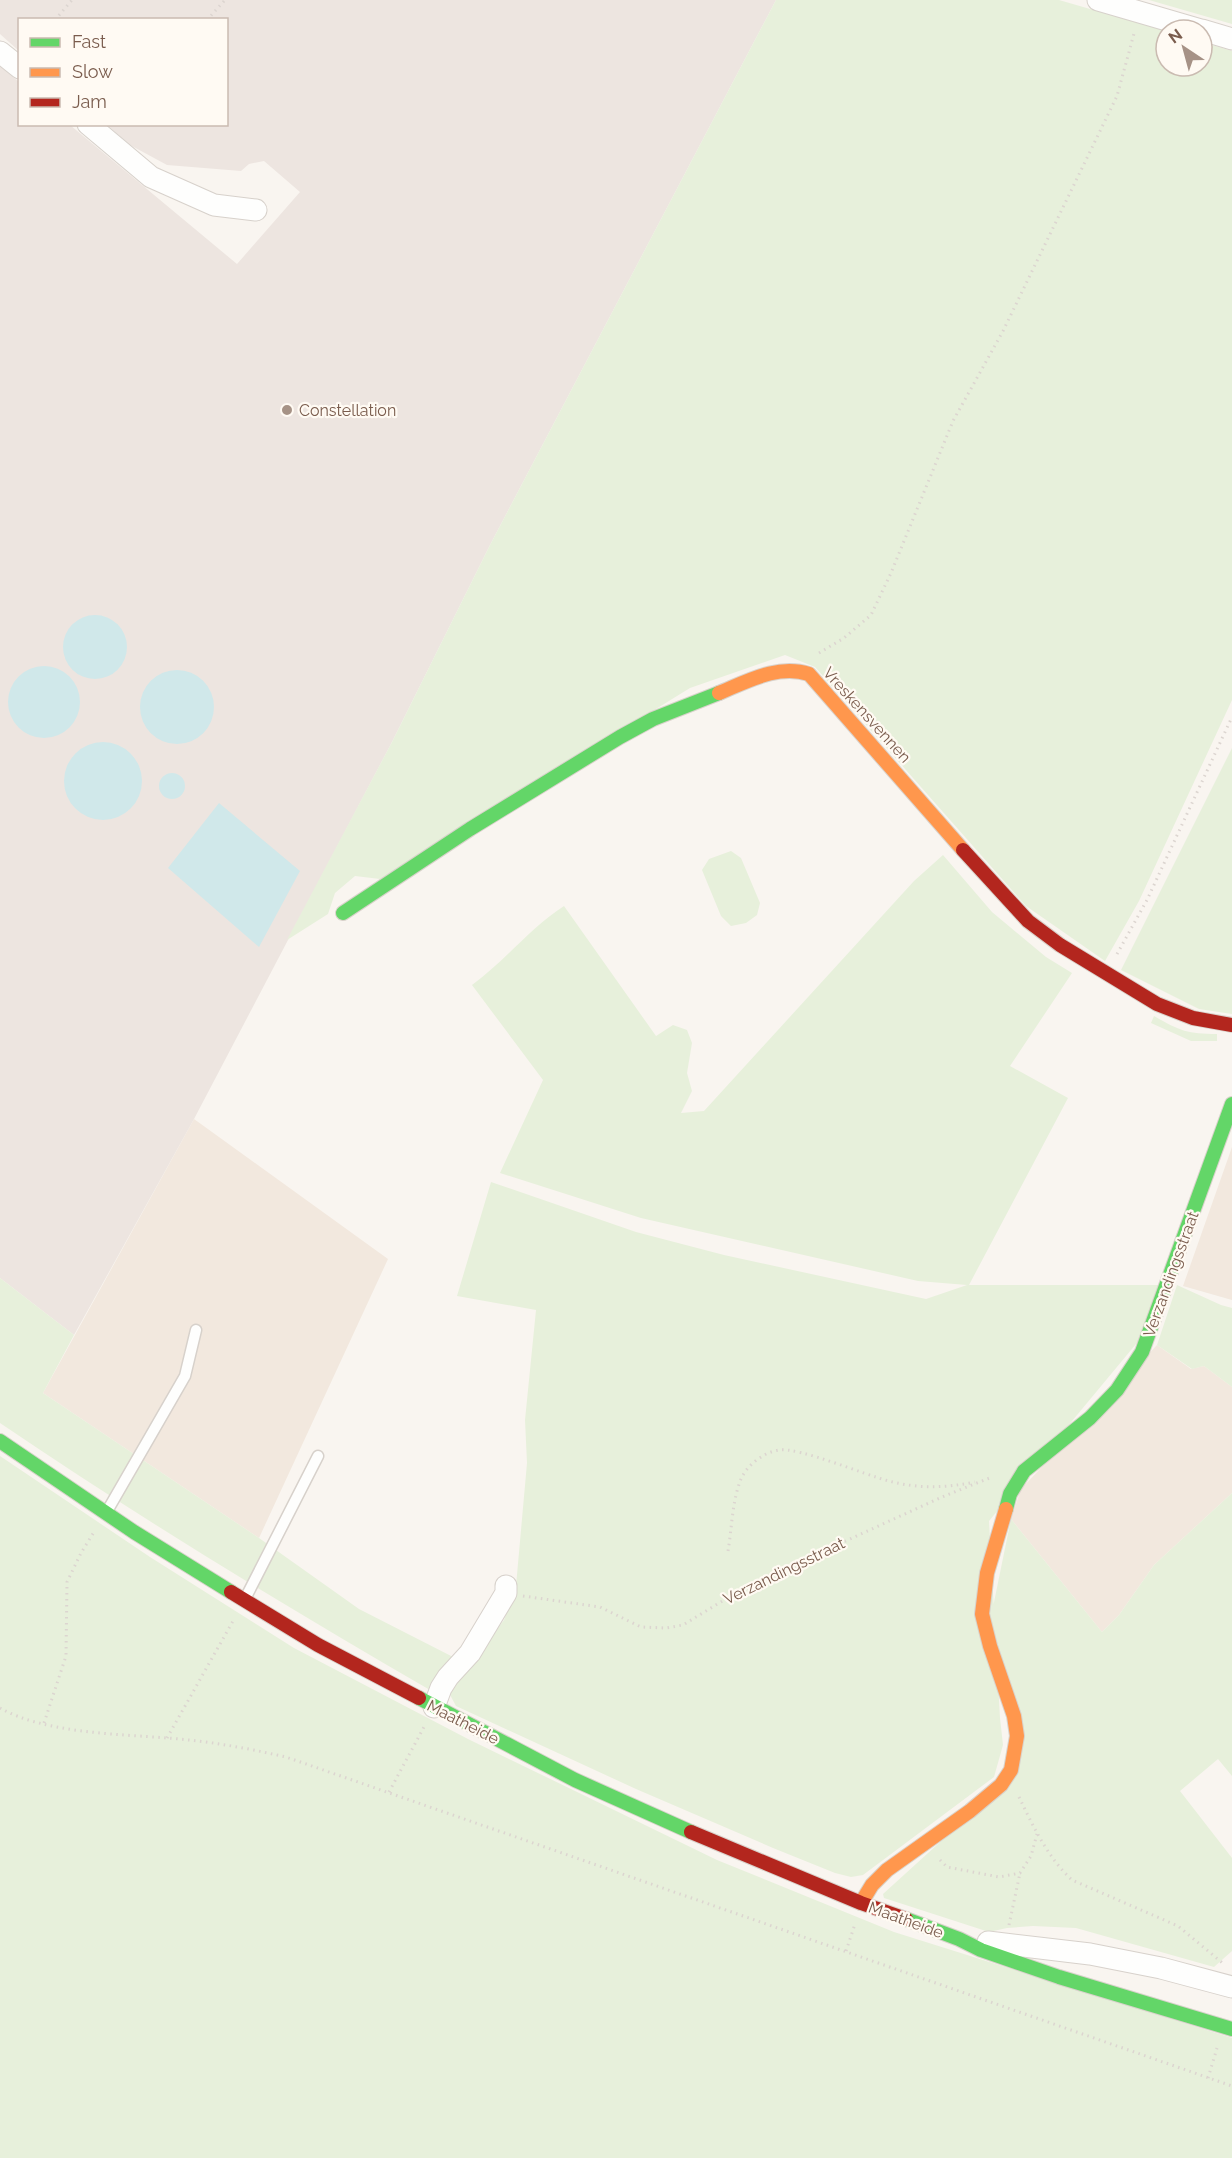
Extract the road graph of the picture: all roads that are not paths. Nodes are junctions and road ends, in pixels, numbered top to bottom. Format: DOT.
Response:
graph roads {
  1 [pos="1098,0"];
  2 [pos="1161,18"];
  3 [pos="1214,34"];
  4 [pos="1232,39"];
  5 [pos="0,52"];
  6 [pos="18,66"];
  7 [pos="90,126"];
  8 [pos="255,210"];
  9 [pos="342,913"];
  10 [pos="1232,1025"];
  11 [pos="1232,1104"];
  12 [pos="196,1330"];
  13 [pos="0,1441"];
  14 [pos="318,1456"];
  15 [pos="106,1513"];
  16 [pos="506,1590"];
  17 [pos="244,1601"];
  18 [pos="434,1707"];
  19 [pos="861,1904"];
  20 [pos="959,1939"];
  21 [pos="1062,1950"];
  22 [pos="1059,1977"];
  23 [pos="1232,1988"];
  24 [pos="1232,2030"];
  1 -- 2 [label="street"];
  3 -- 4 [label="street"];
  5 -- 6 [label="street"];
  7 -- 8 [label="street"];
  9 -- 10 [label="street, Vreskensvennen"];
  11 -- 19 [label="street, Verzandingsstraat"];
  12 -- 15 [label="lane"];
  13 -- 15 [label="street, Maatheide"];
  14 -- 17 [label="lane"];
  15 -- 17 [label="street, Maatheide"];
  16 -- 18 [label="street"];
  17 -- 18 [label="street, Maatheide"];
  18 -- 19 [label="street, Maatheide"];
  19 -- 20 [label="street, Maatheide"];
  20 -- 21 [label="street, Maatheide"];
  20 -- 22 [label="street, Maatheide"];
  21 -- 22 [label="street"];
  21 -- 23 [label="street, Maatheide"];
  22 -- 24 [label="street, Maatheide"];
}
